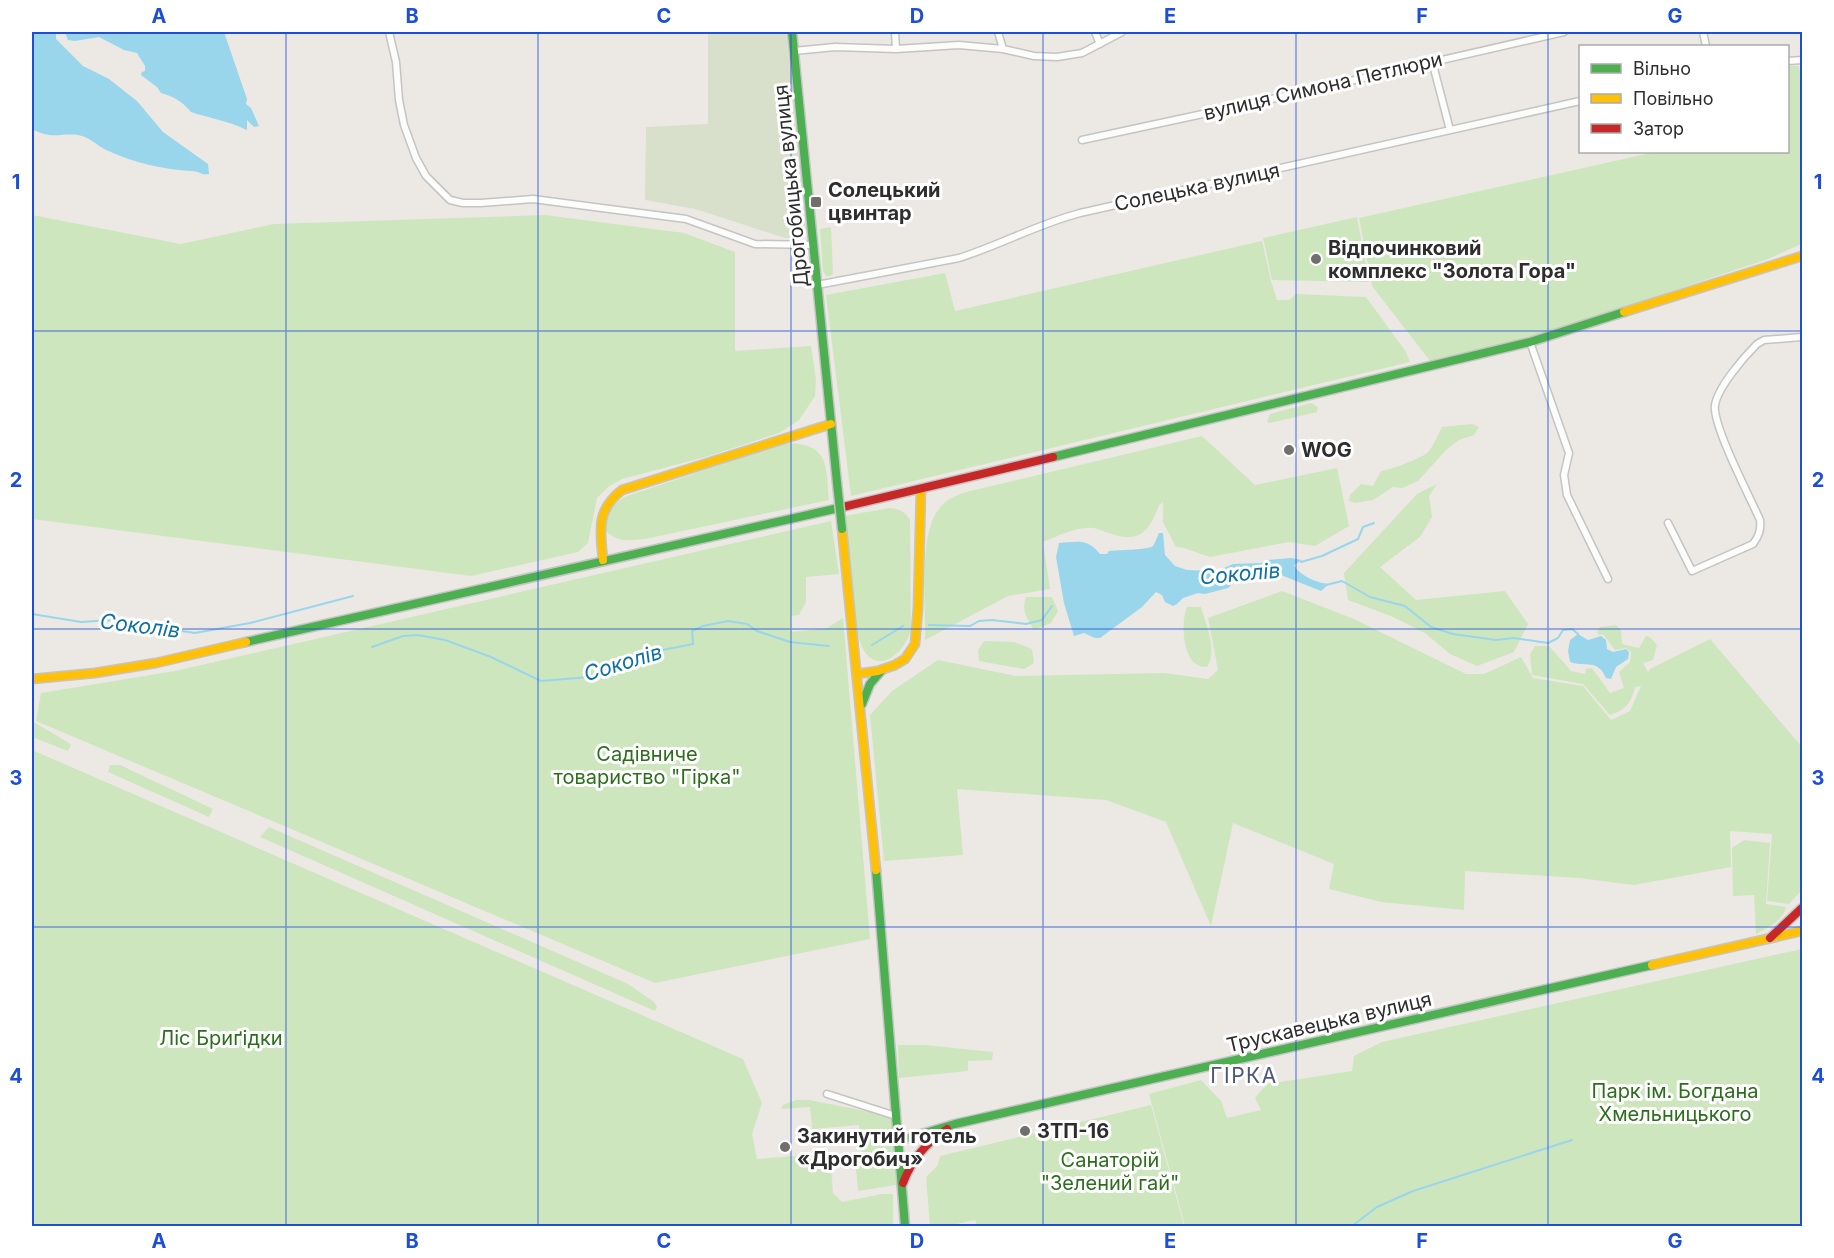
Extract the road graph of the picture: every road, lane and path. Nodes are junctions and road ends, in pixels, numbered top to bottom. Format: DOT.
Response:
graph roads {
  1 [pos="389,32"];
  2 [pos="792,32"];
  3 [pos="895,32"];
  4 [pos="998,32"];
  5 [pos="1095,32"];
  6 [pos="1122,32"];
  7 [pos="1564,32"];
  8 [pos="1100,44"];
  9 [pos="896,49"];
  10 [pos="1003,49"];
  11 [pos="794,51"];
  12 [pos="1432,61"];
  13 [pos="1579,101"];
  14 [pos="1450,130"];
  15 [pos="1082,140"];
  16 [pos="813,244"];
  17 [pos="1803,256"];
  18 [pos="817,285"];
  19 [pos="1803,337"];
  20 [pos="1530,342"];
  21 [pos="831,424"];
  22 [pos="921,489"];
  23 [pos="1668,523"];
  24 [pos="603,560"];
  25 [pos="1608,579"];
  26 [pos="882,670"];
  27 [pos="857,674"];
  28 [pos="32,679"];
  29 [pos="861,713"];
  30 [pos="1803,908"];
  31 [pos="1785,931"];
  32 [pos="1803,931"];
  33 [pos="827,1094"];
  34 [pos="896,1116"];
  35 [pos="955,1124"];
  36 [pos="898,1141"];
  37 [pos="901,1187"];
  38 [pos="905,1227"];
  1 -- 16 [label="street"];
  2 -- 11 [label="main road, Дрогобицька вулиця"];
  3 -- 9 [label="street"];
  4 -- 10 [label="street"];
  5 -- 8 [label="street"];
  6 -- 8 [label="street"];
  7 -- 12 [label="street, вулиця Симона Петлюри"];
  8 -- 10 [label="street"];
  9 -- 10 [label="street"];
  9 -- 11 [label="street"];
  11 -- 16 [label="main road, Дрогобицька вулиця"];
  12 -- 14 [label="street"];
  12 -- 15 [label="street, вулиця Симона Петлюри"];
  13 -- 14 [label="street, Солецька вулиця"];
  14 -- 18 [label="street, Солецька вулиця"];
  16 -- 18 [label="main road, Дрогобицька вулиця"];
  17 -- 20 [label="main road"];
  18 -- 21 [label="main road, Дрогобицька вулиця"];
  19 -- 23 [label="street"];
  20 -- 22 [label="main road"];
  20 -- 25 [label="street"];
  21 -- 24 [label="main road"];
  21 -- 27 [label="main road, Дрогобицька вулиця, bridge"];
  22 -- 24 [label="main road"];
  22 -- 26 [label="main road"];
  24 -- 28 [label="main road"];
  26 -- 27 [label="main road"];
  26 -- 29 [label="main road"];
  27 -- 29 [label="main road, Дрогобицька вулиця"];
  29 -- 34 [label="main road, Дрогобицька вулиця"];
  30 -- 31 [label="main road"];
  31 -- 32 [label="main road"];
  31 -- 35 [label="main road, Трускавецька вулиця"];
  33 -- 34 [label="street"];
  34 -- 36 [label="main road"];
  35 -- 36 [label="main road, Трускавецька вулиця"];
  35 -- 37 [label="main road"];
  36 -- 37 [label="main road"];
  37 -- 38 [label="main road"];
}
